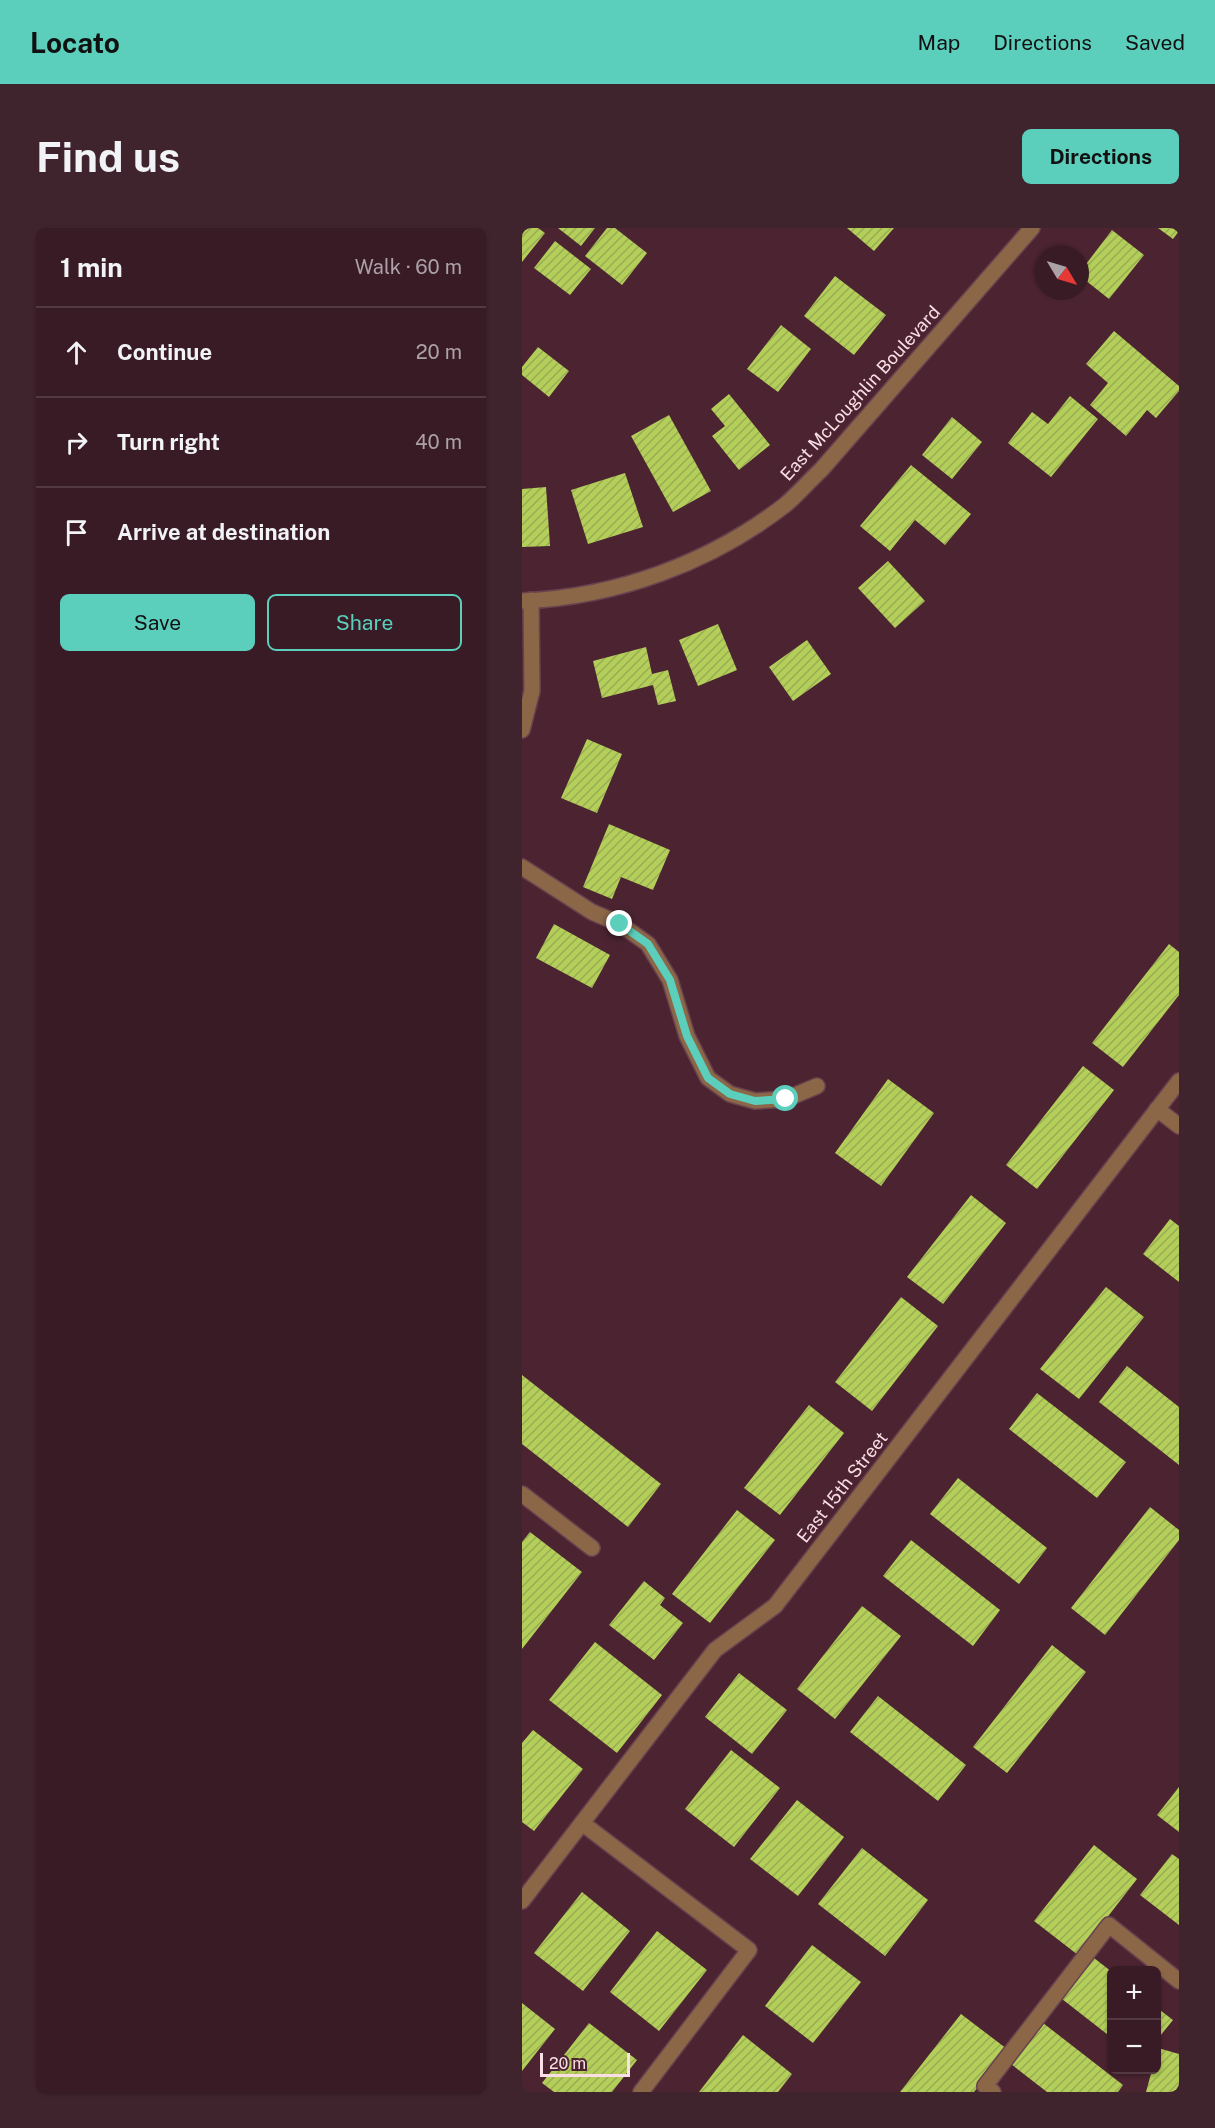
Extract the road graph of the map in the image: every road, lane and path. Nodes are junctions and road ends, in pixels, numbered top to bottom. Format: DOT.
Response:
graph roads {
  1 [pos="1032,228"];
  2 [pos="527,601"];
  3 [pos="522,730"];
  4 [pos="522,867"];
  5 [pos="1179,1081"];
  6 [pos="817,1086"];
  7 [pos="1157,1109"];
  8 [pos="1179,1126"];
  9 [pos="522,1494"];
  10 [pos="592,1548"];
  11 [pos="582,1823"];
  12 [pos="522,1900"];
  13 [pos="1179,1981"];
  14 [pos="641,2092"];
  15 [pos="993,2092"];
  1 -- 2 [label="street, East McLoughlin Boulevard"];
  2 -- 3 [label="street"];
  4 -- 6 [label="street"];
  5 -- 7 [label="street, East 15th Street"];
  7 -- 8 [label="street"];
  7 -- 11 [label="street, East 15th Street"];
  9 -- 10 [label="street"];
  11 -- 12 [label="street, East 15th Street"];
  11 -- 14 [label="street"];
  13 -- 15 [label="street"];
}
